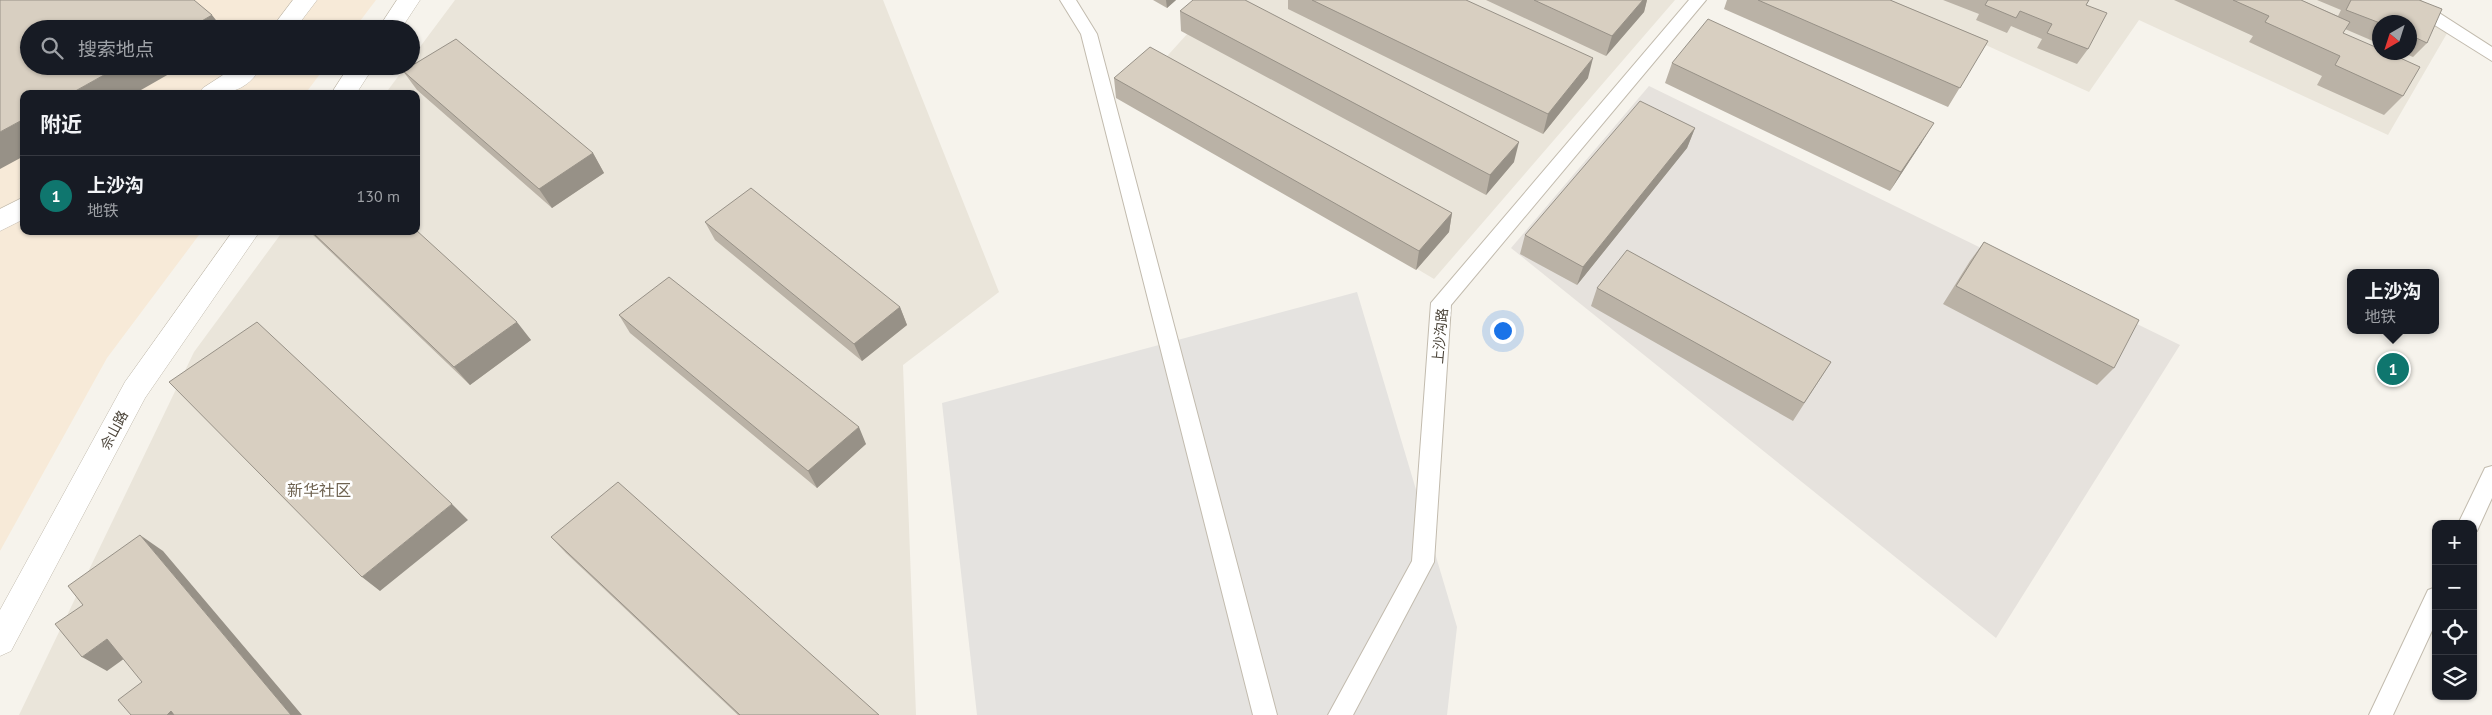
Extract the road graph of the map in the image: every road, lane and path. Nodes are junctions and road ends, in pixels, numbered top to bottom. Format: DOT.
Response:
graph roads {
  1 [pos="306,0"];
  2 [pos="409,0"];
  3 [pos="1068,0"];
  4 [pos="1698,0"];
  5 [pos="2407,0"];
  6 [pos="289,20"];
  7 [pos="395,20"];
  8 [pos="2492,55"];
  9 [pos="242,75"];
  10 [pos="356,75"];
  11 [pos="218,90"];
  12 [pos="346,90"];
  13 [pos="20,209"];
  14 [pos="0,221"];
  15 [pos="244,235"];
  16 [pos="2492,475"];
  17 [pos="2472,520"];
  18 [pos="2432,606"];
  19 [pos="0,641"];
  20 [pos="1265,715"];
  21 [pos="1340,715"];
  22 [pos="2381,715"];
  1 -- 6 [label="street"];
  2 -- 7 [label="street"];
  3 -- 20 [label="lane"];
  4 -- 21 [label="lane, 上沙沟路"];
  5 -- 8 [label="lane"];
  9 -- 11 [label="street"];
  10 -- 12 [label="street"];
  13 -- 14 [label="street"];
  15 -- 19 [label="street, 佘山路"];
  16 -- 17 [label="lane"];
  18 -- 22 [label="lane"];
}
